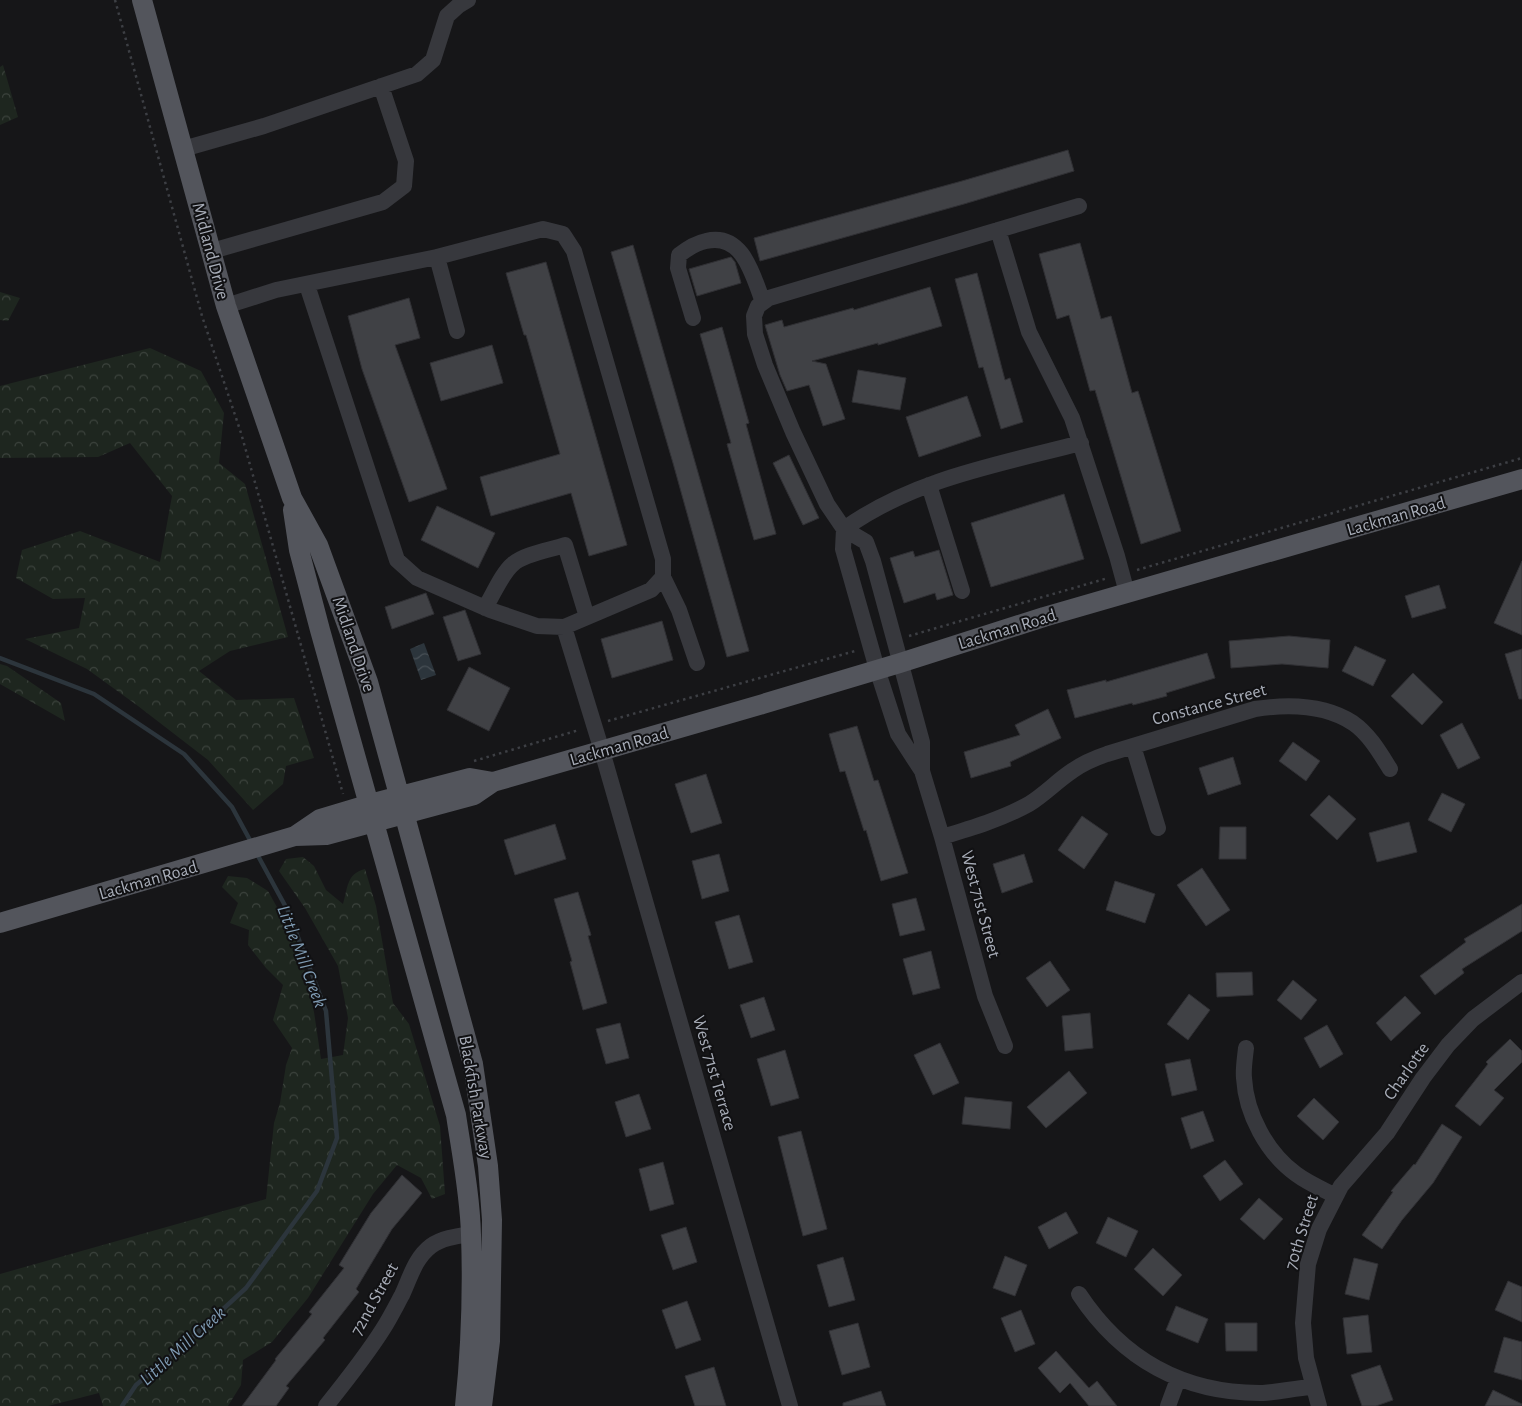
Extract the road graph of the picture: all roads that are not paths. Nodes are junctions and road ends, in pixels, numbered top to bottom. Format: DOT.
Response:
graph roads {
  1 [pos="142,0"];
  2 [pos="468,0"];
  3 [pos="381,86"];
  4 [pos="183,149"];
  5 [pos="1079,206"];
  6 [pos="998,230"];
  7 [pos="212,251"];
  8 [pos="436,257"];
  9 [pos="306,285"];
  10 [pos="763,302"];
  11 [pos="226,306"];
  12 [pos="693,318"];
  13 [pos="457,332"];
  14 [pos="1081,443"];
  15 [pos="1522,479"];
  16 [pos="929,486"];
  17 [pos="292,498"];
  18 [pos="844,529"];
  19 [pos="663,577"];
  20 [pos="1124,583"];
  21 [pos="962,591"];
  22 [pos="485,608"];
  23 [pos="587,617"];
  24 [pos="564,627"];
  25 [pos="900,662"];
  26 [pos="697,663"];
  27 [pos="877,670"];
  28 [pos="1133,746"];
  29 [pos="602,751"];
  30 [pos="1390,769"];
  31 [pos="922,771"];
  32 [pos="403,805"];
  33 [pos="372,813"];
  34 [pos="1158,828"];
  35 [pos="942,837"];
  36 [pos="0,923"];
  37 [pos="1522,982"];
  38 [pos="1005,1046"];
  39 [pos="1246,1048"];
  40 [pos="1336,1196"];
  41 [pos="471,1234"];
  42 [pos="1079,1294"];
  43 [pos="1178,1379"];
  44 [pos="1312,1387"];
  45 [pos="326,1406"];
  46 [pos="465,1406"];
  47 [pos="482,1406"];
  48 [pos="790,1406"];
  49 [pos="1168,1406"];
  50 [pos="1319,1406"];
  1 -- 4 [label="main road, Midland Drive"];
  2 -- 3 [label="street"];
  3 -- 4 [label="street"];
  3 -- 7 [label="street"];
  4 -- 7 [label="main road, Midland Drive"];
  5 -- 6 [label="street"];
  6 -- 10 [label="street"];
  6 -- 14 [label="street"];
  7 -- 11 [label="main road, Midland Drive"];
  8 -- 9 [label="street"];
  8 -- 13 [label="street"];
  8 -- 19 [label="street"];
  9 -- 11 [label="street"];
  9 -- 22 [label="street"];
  10 -- 12 [label="street"];
  10 -- 18 [label="street"];
  11 -- 17 [label="main road, Midland Drive"];
  14 -- 16 [label="street"];
  14 -- 20 [label="street"];
  15 -- 20 [label="main road, Lackman Road"];
  16 -- 18 [label="street"];
  16 -- 21 [label="street"];
  17 -- 32 [label="main road, Midland Drive"];
  17 -- 33 [label="main road, Midland Drive"];
  18 -- 25 [label="street, West 71st Street"];
  18 -- 27 [label="street, West 71st Street"];
  19 -- 23 [label="street"];
  19 -- 26 [label="street"];
  20 -- 25 [label="main road, Lackman Road"];
  22 -- 23 [label="street"];
  22 -- 24 [label="street"];
  23 -- 24 [label="street"];
  24 -- 29 [label="street, West 71st Terrace"];
  25 -- 27 [label="main road, Lackman Road"];
  25 -- 31 [label="street, West 71st Street"];
  27 -- 29 [label="main road, Lackman Road"];
  27 -- 31 [label="street, West 71st Street"];
  28 -- 30 [label="street, Constance Street"];
  28 -- 34 [label="street"];
  28 -- 35 [label="street, Constance Street"];
  29 -- 32 [label="main road, Lackman Road"];
  29 -- 48 [label="street, West 71st Terrace"];
  31 -- 35 [label="street, West 71st Street"];
  32 -- 33 [label="main road, Lackman Road"];
  32 -- 47 [label="main road, Blackfish Parkway"];
  33 -- 36 [label="main road, Lackman Road"];
  33 -- 41 [label="main road, Blackfish Parkway"];
  35 -- 38 [label="street, West 71st Street"];
  37 -- 40 [label="street, Charlotte"];
  39 -- 40 [label="street, 70th Street"];
  40 -- 44 [label="street, 70th Street"];
  41 -- 45 [label="street, 72nd Street"];
  41 -- 46 [label="main road, Blackfish Parkway"];
  42 -- 43 [label="street"];
  43 -- 44 [label="street"];
  43 -- 49 [label="street"];
  44 -- 50 [label="street, 70th Street"];
}
